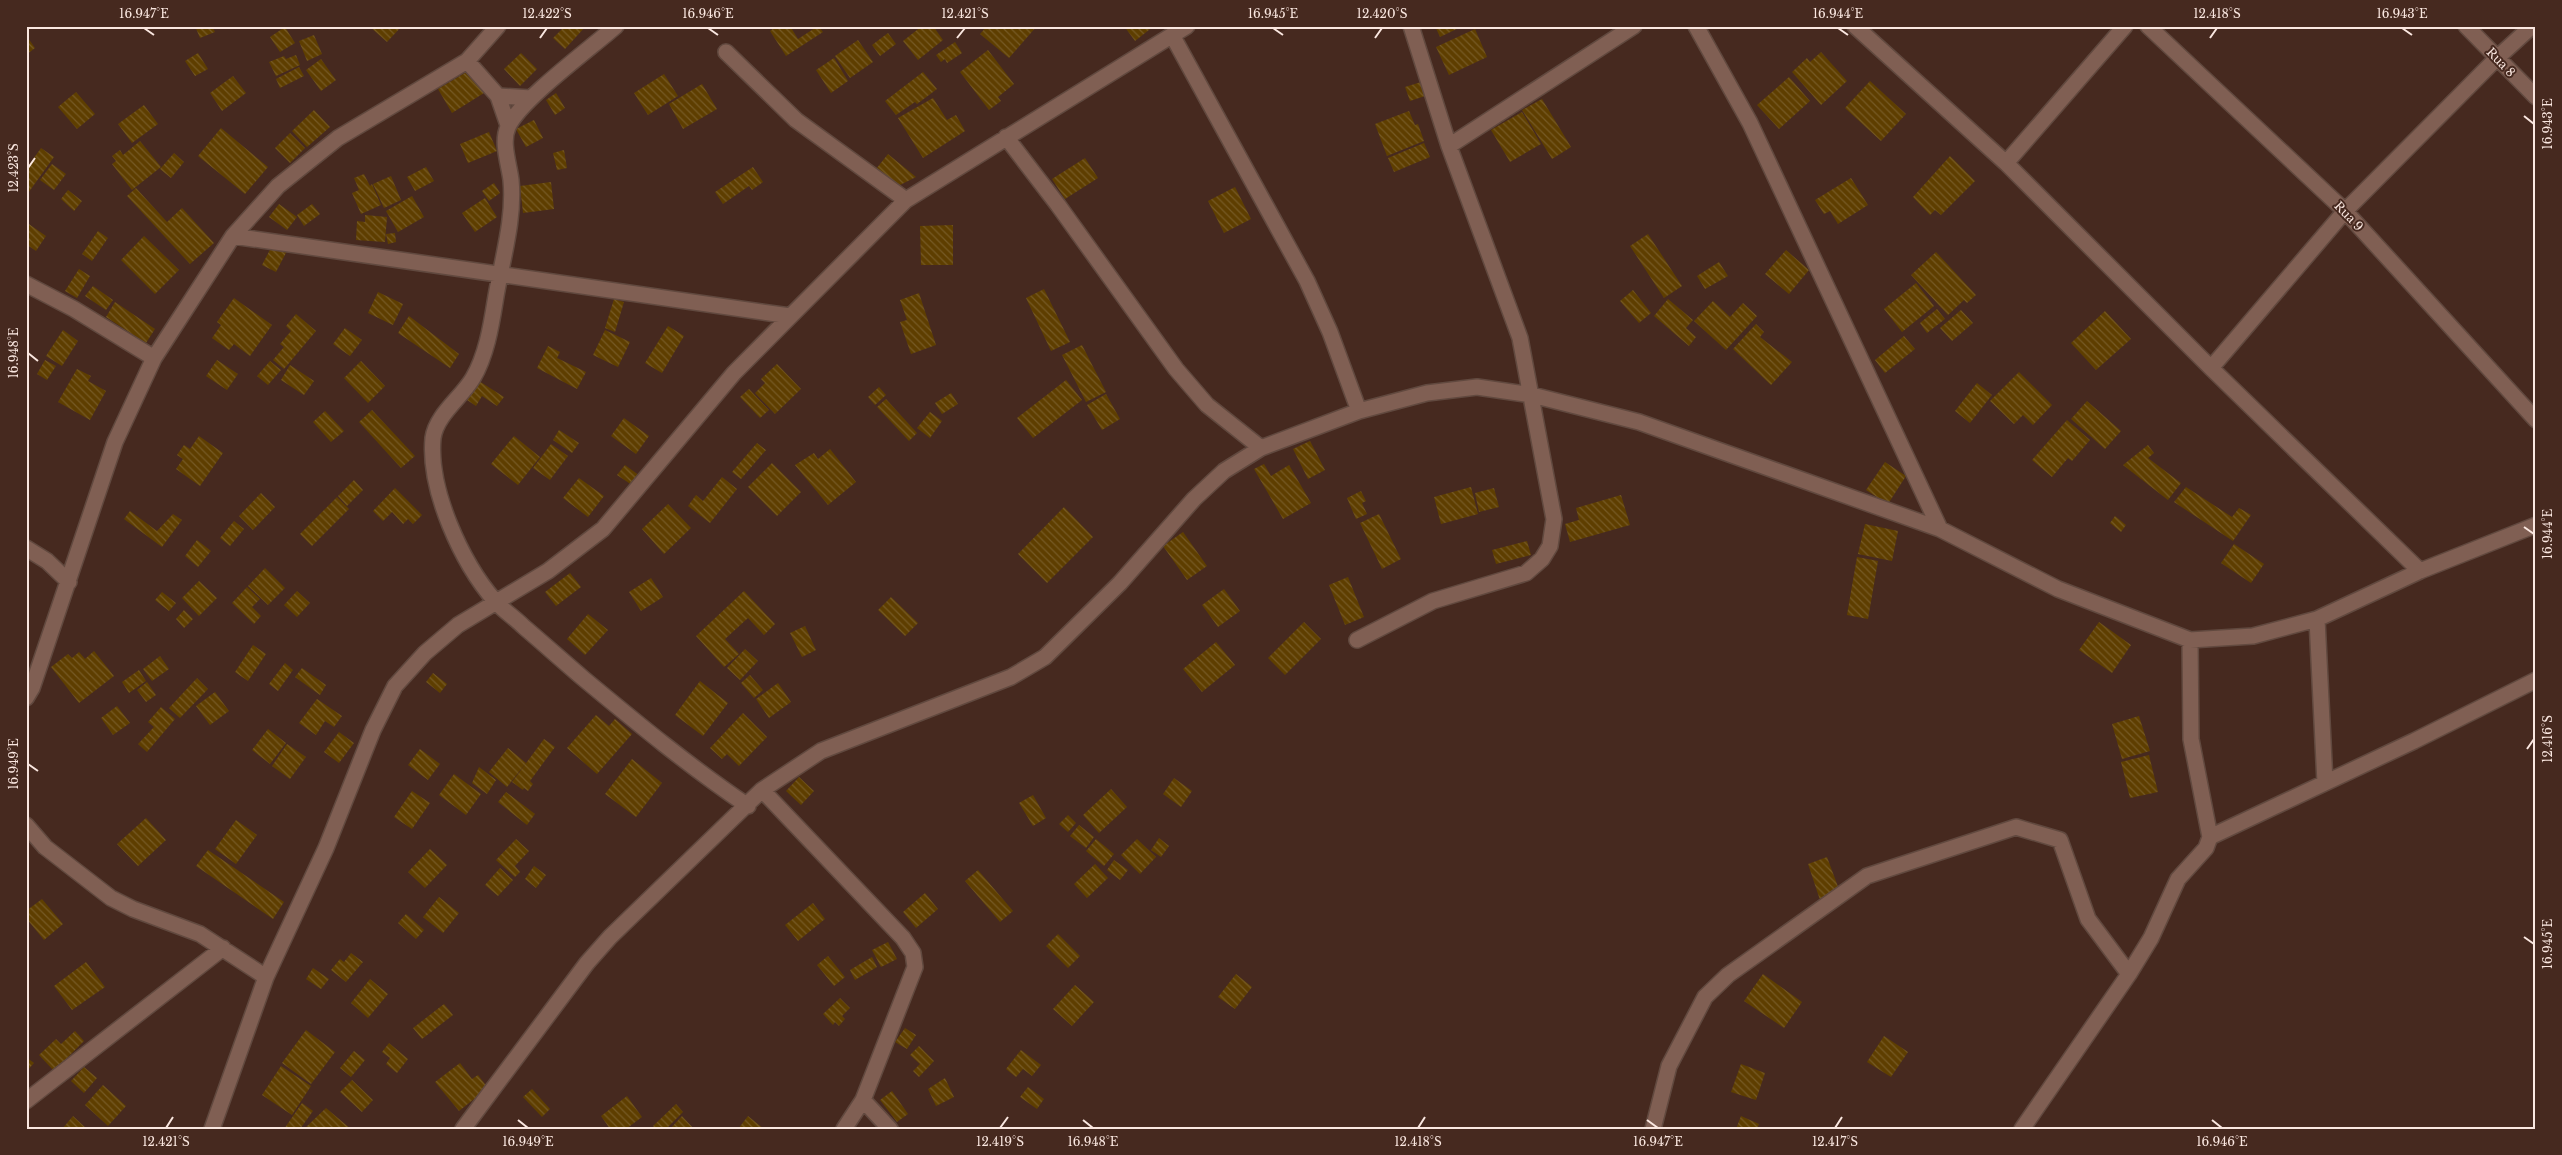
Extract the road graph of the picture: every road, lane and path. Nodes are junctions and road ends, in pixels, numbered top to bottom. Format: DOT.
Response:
graph roads {
  1 [pos="498,26"];
  2 [pos="616,26"];
  3 [pos="1187,26"];
  4 [pos="1411,26"];
  5 [pos="1634,26"];
  6 [pos="1696,26"];
  7 [pos="1855,26"];
  8 [pos="2126,26"];
  9 [pos="2148,26"];
  10 [pos="2466,26"];
  11 [pos="2532,26"];
  12 [pos="1172,35"];
  13 [pos="726,52"];
  14 [pos="2497,58"];
  15 [pos="468,61"];
  16 [pos="498,96"];
  17 [pos="2536,97"];
  18 [pos="531,98"];
  19 [pos="508,125"];
  20 [pos="1006,137"];
  21 [pos="1449,146"];
  22 [pos="2006,163"];
  23 [pos="906,200"];
  24 [pos="2345,211"];
  25 [pos="234,236"];
  26 [pos="500,273"];
  27 [pos="26,284"];
  28 [pos="790,316"];
  29 [pos="154,358"];
  30 [pos="2211,368"];
  31 [pos="1532,395"];
  32 [pos="1359,411"];
  33 [pos="2536,420"];
  34 [pos="1261,448"];
  35 [pos="2536,524"];
  36 [pos="1940,529"];
  37 [pos="26,548"];
  38 [pos="78,556"];
  39 [pos="47,561"];
  40 [pos="2420,570"];
  41 [pos="69,582"];
  42 [pos="496,602"];
  43 [pos="2317,619"];
  44 [pos="1357,640"];
  45 [pos="2190,640"];
  46 [pos="2536,680"];
  47 [pos="26,698"];
  48 [pos="2325,783"];
  49 [pos="762,790"];
  50 [pos="748,806"];
  51 [pos="26,825"];
  52 [pos="2210,837"];
  53 [pos="223,948"];
  54 [pos="2129,974"];
  55 [pos="266,977"];
  56 [pos="26,1100"];
  57 [pos="863,1100"];
  58 [pos="212,1129"];
  59 [pos="463,1129"];
  60 [pos="844,1129"];
  61 [pos="890,1129"];
  62 [pos="1653,1129"];
  63 [pos="2022,1129"];
  1 -- 15 [label="street"];
  2 -- 18 [label="street"];
  3 -- 12 [label="street"];
  4 -- 21 [label="street"];
  5 -- 21 [label="street"];
  6 -- 36 [label="street"];
  7 -- 22 [label="street"];
  8 -- 22 [label="street"];
  9 -- 24 [label="street, Rua 9"];
  10 -- 14 [label="street, Rua 8"];
  11 -- 14 [label="street"];
  12 -- 20 [label="street"];
  12 -- 32 [label="street"];
  13 -- 23 [label="street"];
  14 -- 17 [label="street, Rua 8"];
  14 -- 24 [label="street"];
  15 -- 16 [label="street"];
  15 -- 25 [label="street"];
  16 -- 18 [label="street"];
  16 -- 19 [label="street"];
  18 -- 19 [label="street"];
  19 -- 26 [label="street"];
  20 -- 23 [label="street"];
  20 -- 34 [label="street"];
  21 -- 31 [label="street"];
  22 -- 30 [label="street"];
  23 -- 28 [label="street"];
  24 -- 30 [label="street"];
  24 -- 33 [label="street, Rua 9"];
  25 -- 26 [label="street"];
  25 -- 29 [label="street"];
  26 -- 28 [label="street"];
  26 -- 42 [label="street"];
  27 -- 29 [label="street"];
  28 -- 42 [label="street"];
  29 -- 38 [label="street"];
  30 -- 40 [label="street"];
  31 -- 32 [label="street"];
  31 -- 36 [label="street"];
  31 -- 44 [label="street"];
  32 -- 34 [label="street"];
  34 -- 49 [label="street"];
  35 -- 40 [label="street"];
  36 -- 45 [label="street"];
  37 -- 39 [label="street"];
  38 -- 39 [label="street"];
  38 -- 41 [label="street"];
  39 -- 41 [label="street"];
  40 -- 43 [label="street"];
  41 -- 47 [label="street"];
  42 -- 50 [label="street"];
  42 -- 55 [label="street"];
  43 -- 45 [label="street"];
  43 -- 48 [label="street"];
  45 -- 52 [label="street"];
  46 -- 48 [label="street"];
  48 -- 52 [label="street"];
  49 -- 50 [label="street"];
  49 -- 57 [label="street"];
  50 -- 59 [label="street"];
  51 -- 53 [label="street"];
  52 -- 54 [label="street"];
  53 -- 55 [label="street"];
  53 -- 56 [label="street"];
  54 -- 62 [label="street"];
  54 -- 63 [label="street"];
  55 -- 58 [label="street"];
  57 -- 60 [label="street"];
  57 -- 61 [label="street"];
}
